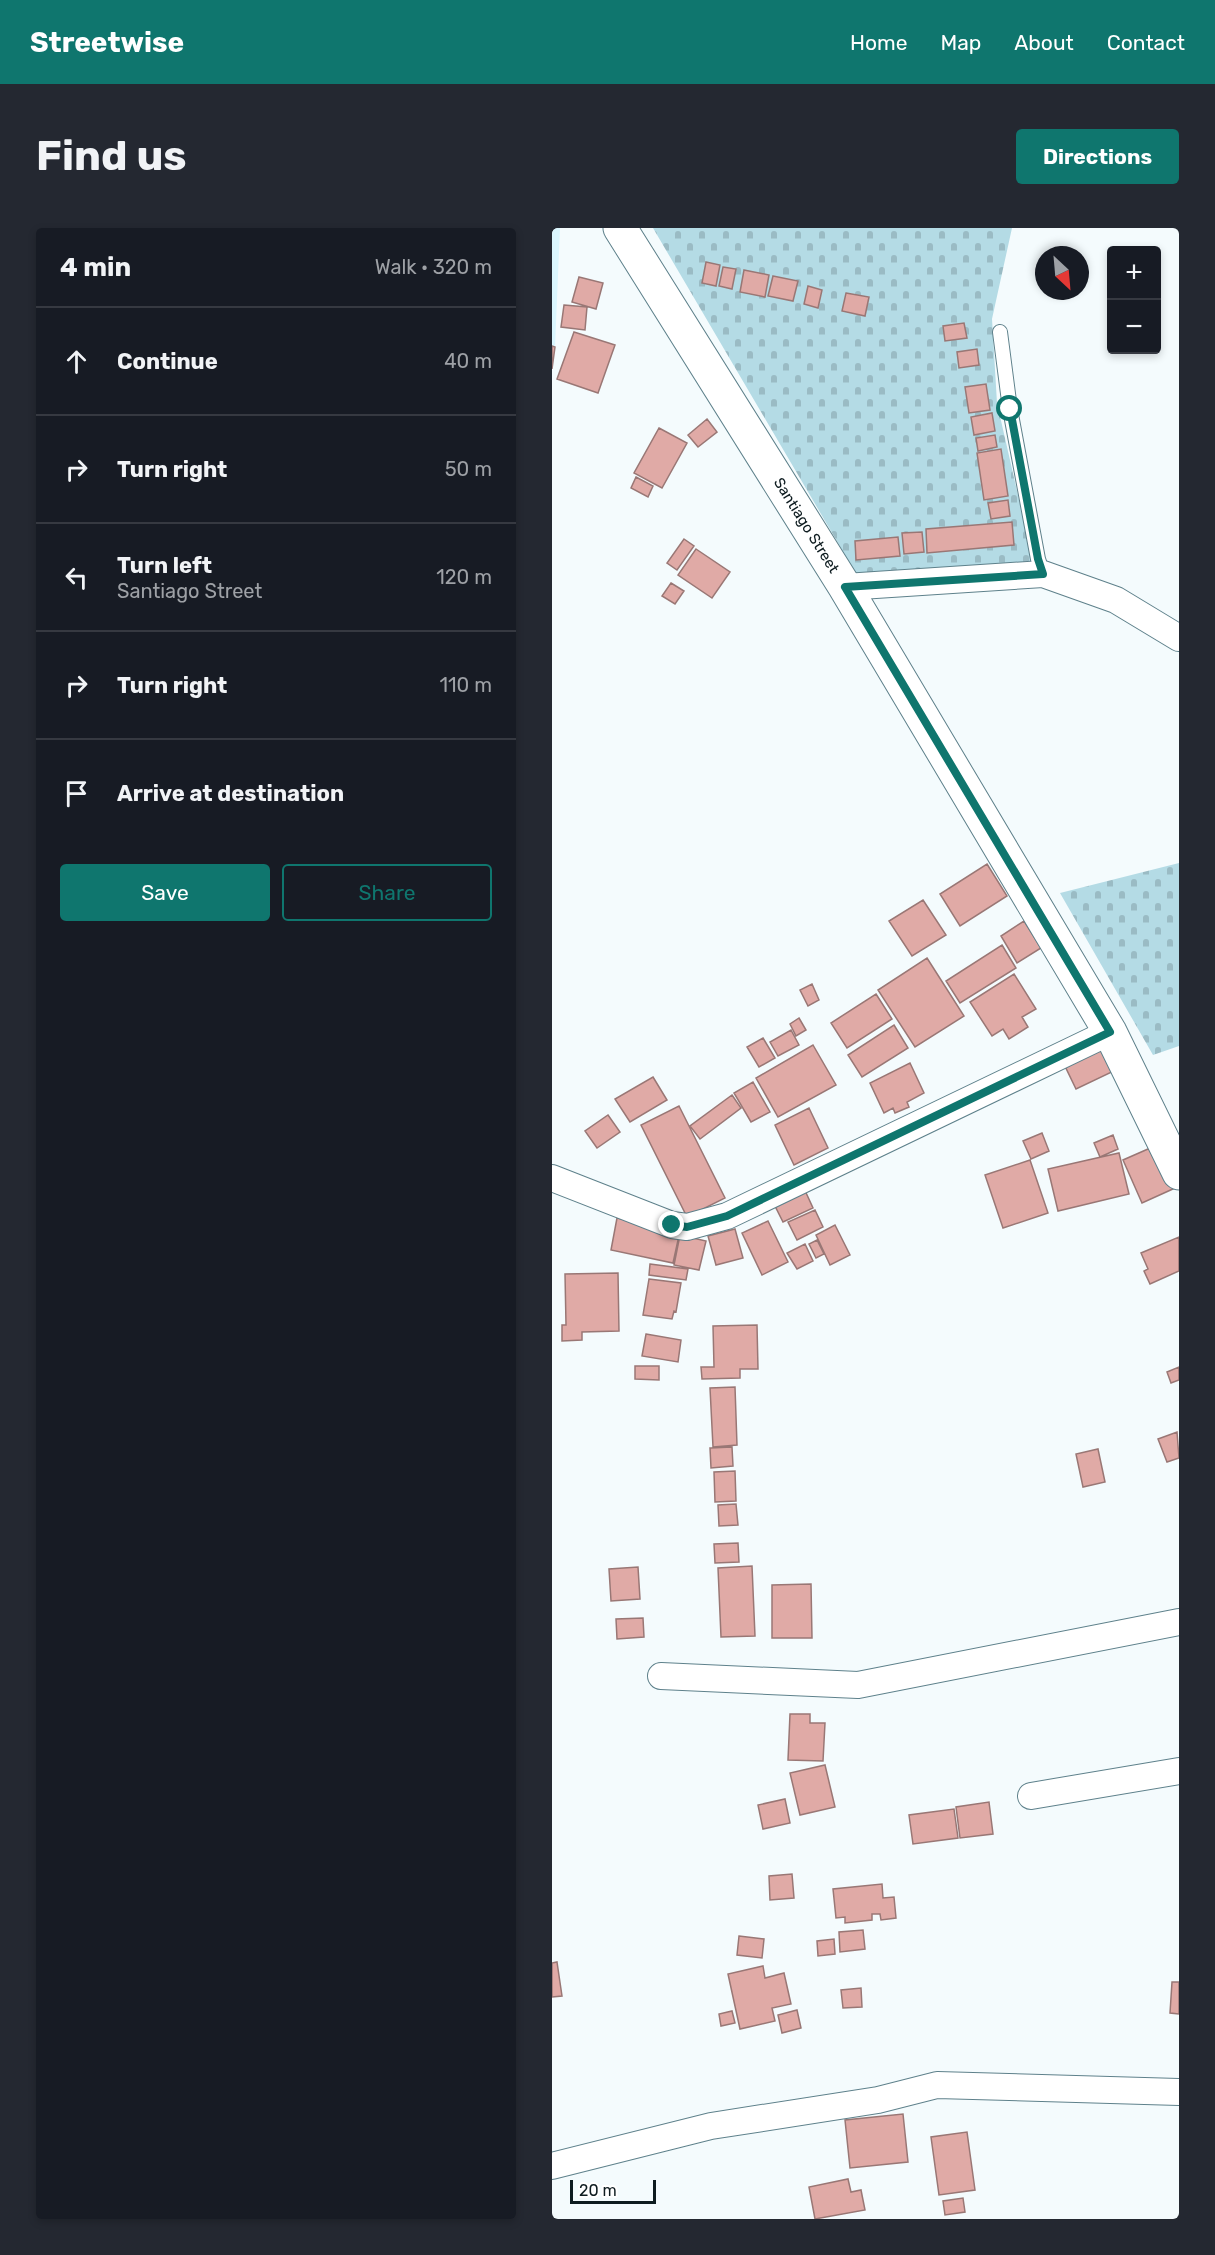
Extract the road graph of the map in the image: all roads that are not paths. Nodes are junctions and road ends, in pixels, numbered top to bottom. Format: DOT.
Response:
graph roads {
  1 [pos="623,230"];
  2 [pos="1000,332"];
  3 [pos="1043,574"];
  4 [pos="845,587"];
  5 [pos="1179,638"];
  6 [pos="1110,1032"];
  7 [pos="1179,1173"];
  8 [pos="552,1178"];
  9 [pos="1179,1622"];
  10 [pos="661,1676"];
  11 [pos="1179,1771"];
  12 [pos="1031,1796"];
  13 [pos="1179,2092"];
  14 [pos="552,2166"];
  1 -- 4 [label="street, Santiago Street"];
  2 -- 3 [label="lane"];
  3 -- 4 [label="street"];
  3 -- 5 [label="street"];
  4 -- 6 [label="street, Santiago Street"];
  6 -- 7 [label="street, Santiago Street"];
  6 -- 8 [label="street"];
  9 -- 10 [label="street"];
  11 -- 12 [label="street"];
  13 -- 14 [label="street"];
}
